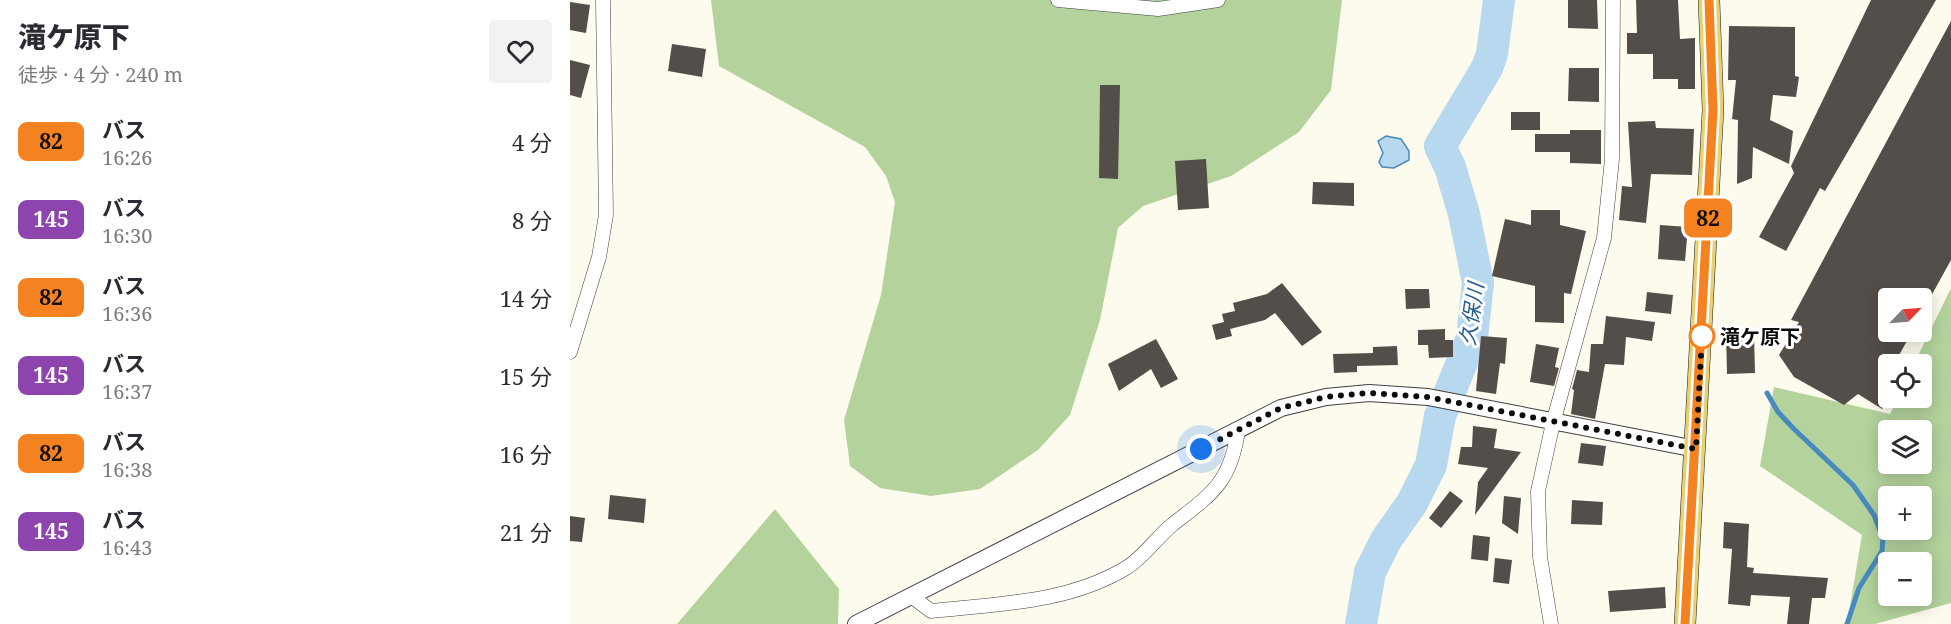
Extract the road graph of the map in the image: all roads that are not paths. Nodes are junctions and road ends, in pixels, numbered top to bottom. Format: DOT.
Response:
graph roads {
  1 [pos="603,0"];
  2 [pos="1058,0"];
  3 [pos="1218,0"];
  4 [pos="1613,0"];
  5 [pos="1709,0"];
  6 [pos="570,352"];
  7 [pos="1553,423"];
  8 [pos="1238,430"];
  9 [pos="1696,449"];
  10 [pos="912,596"];
  11 [pos="856,624"];
  12 [pos="1551,624"];
  13 [pos="1685,624"];
  1 -- 6 [label="street"];
  2 -- 3 [label="street"];
  4 -- 7 [label="street"];
  5 -- 9 [label="main road"];
  7 -- 8 [label="street"];
  7 -- 9 [label="street"];
  7 -- 12 [label="street"];
  8 -- 10 [label="street"];
  8 -- 10 [label="street"];
  9 -- 13 [label="main road"];
  10 -- 11 [label="street"];
}
